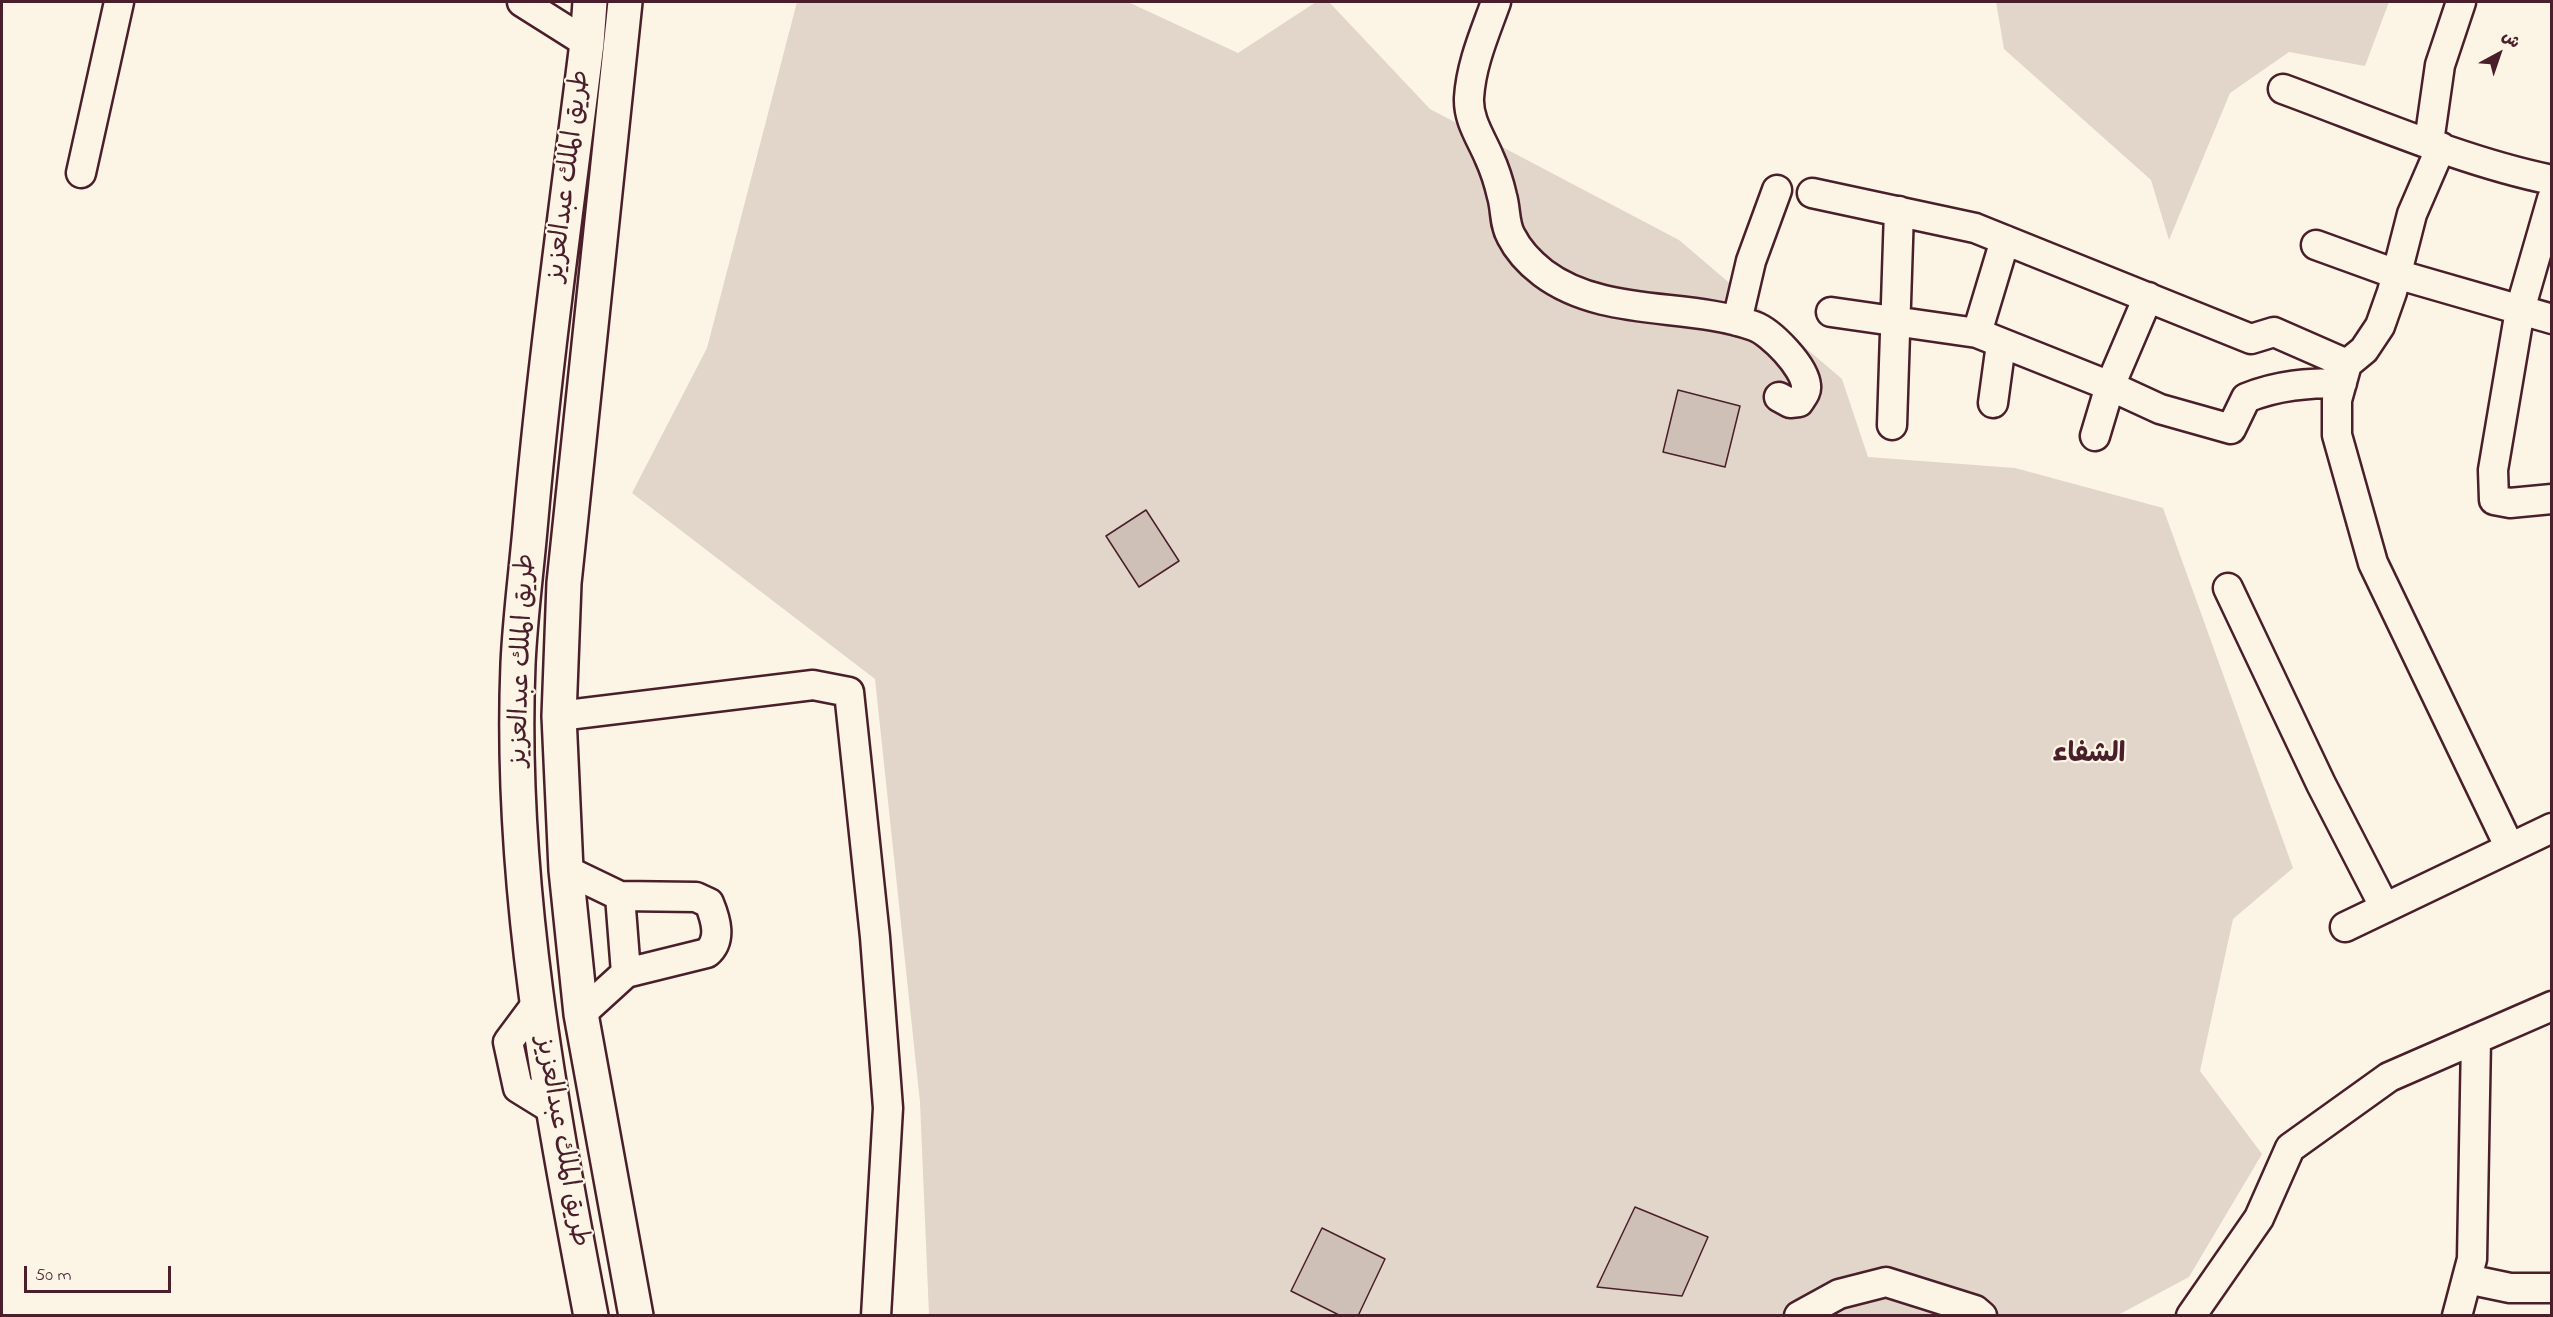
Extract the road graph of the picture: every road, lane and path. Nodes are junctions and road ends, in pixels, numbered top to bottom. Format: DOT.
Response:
graph roads {
  1 [pos="119,2"];
  2 [pos="522,2"];
  3 [pos="590,2"];
  4 [pos="625,2"];
  5 [pos="1496,2"];
  6 [pos="2461,2"];
  7 [pos="587,43"];
  8 [pos="2283,89"];
  9 [pos="2435,145"];
  10 [pos="81,173"];
  11 [pos="2552,180"];
  12 [pos="1776,190"];
  13 [pos="1812,193"];
  14 [pos="2552,199"];
  15 [pos="1899,211"];
  16 [pos="2005,240"];
  17 [pos="2316,245"];
  18 [pos="2396,274"];
  19 [pos="2148,297"];
  20 [pos="2520,310"];
  21 [pos="1831,312"];
  22 [pos="2552,319"];
  23 [pos="1895,320"];
  24 [pos="1737,321"];
  25 [pos="1989,338"];
  26 [pos="2344,374"];
  27 [pos="2110,386"];
  28 [pos="1779,397"];
  29 [pos="1993,403"];
  30 [pos="1892,425"];
  31 [pos="2094,436"];
  32 [pos="2552,499"];
  33 [pos="2228,588"];
  34 [pos="559,716"];
  35 [pos="2552,828"];
  36 [pos="2510,848"];
  37 [pos="566,870"];
  38 [pos="620,896"];
  39 [pos="2385,908"];
  40 [pos="2345,927"];
  41 [pos="626,973"];
  42 [pos="2552,1006"];
  43 [pos="581,1014"];
  44 [pos="2476,1039"];
  45 [pos="2467,1279"];
  46 [pos="2552,1288"];
  47 [pos="591,1316"];
  48 [pos="636,1316"];
  49 [pos="876,1316"];
  50 [pos="1799,1316"];
  51 [pos="1982,1316"];
  52 [pos="2191,1316"];
  53 [pos="2457,1316"];
  1 -- 10 [label="street"];
  2 -- 7 [label="street"];
  3 -- 7 [label="highway, طريق الملك عبدالعزيز"];
  4 -- 34 [label="highway, طريق الملك عبدالعزيز"];
  5 -- 24 [label="street"];
  6 -- 9 [label="street"];
  7 -- 47 [label="highway, طريق الملك عبدالعزيز"];
  8 -- 9 [label="street"];
  9 -- 11 [label="street"];
  9 -- 18 [label="street"];
  12 -- 24 [label="street"];
  13 -- 15 [label="street"];
  14 -- 20 [label="street"];
  15 -- 16 [label="street"];
  15 -- 23 [label="street"];
  16 -- 19 [label="street"];
  16 -- 25 [label="street"];
  17 -- 18 [label="street"];
  18 -- 20 [label="street"];
  18 -- 26 [label="street"];
  19 -- 26 [label="street"];
  19 -- 27 [label="street"];
  20 -- 22 [label="street"];
  20 -- 32 [label="street"];
  21 -- 23 [label="street"];
  23 -- 25 [label="street"];
  23 -- 30 [label="street"];
  24 -- 28 [label="street"];
  25 -- 27 [label="street"];
  25 -- 29 [label="street"];
  26 -- 27 [label="street"];
  26 -- 36 [label="street"];
  27 -- 31 [label="street"];
  33 -- 39 [label="street"];
  34 -- 37 [label="highway, طريق الملك عبدالعزيز"];
  34 -- 49 [label="street"];
  35 -- 36 [label="street"];
  36 -- 39 [label="street"];
  37 -- 38 [label="street"];
  37 -- 43 [label="highway, طريق الملك عبدالعزيز"];
  38 -- 41 [label="street"];
  38 -- 41 [label="street"];
  39 -- 40 [label="street"];
  41 -- 43 [label="street"];
  42 -- 44 [label="street"];
  43 -- 48 [label="highway, طريق الملك عبدالعزيز"];
  44 -- 45 [label="street"];
  44 -- 52 [label="street"];
  45 -- 46 [label="street"];
  45 -- 53 [label="street"];
  50 -- 51 [label="street"];
}
